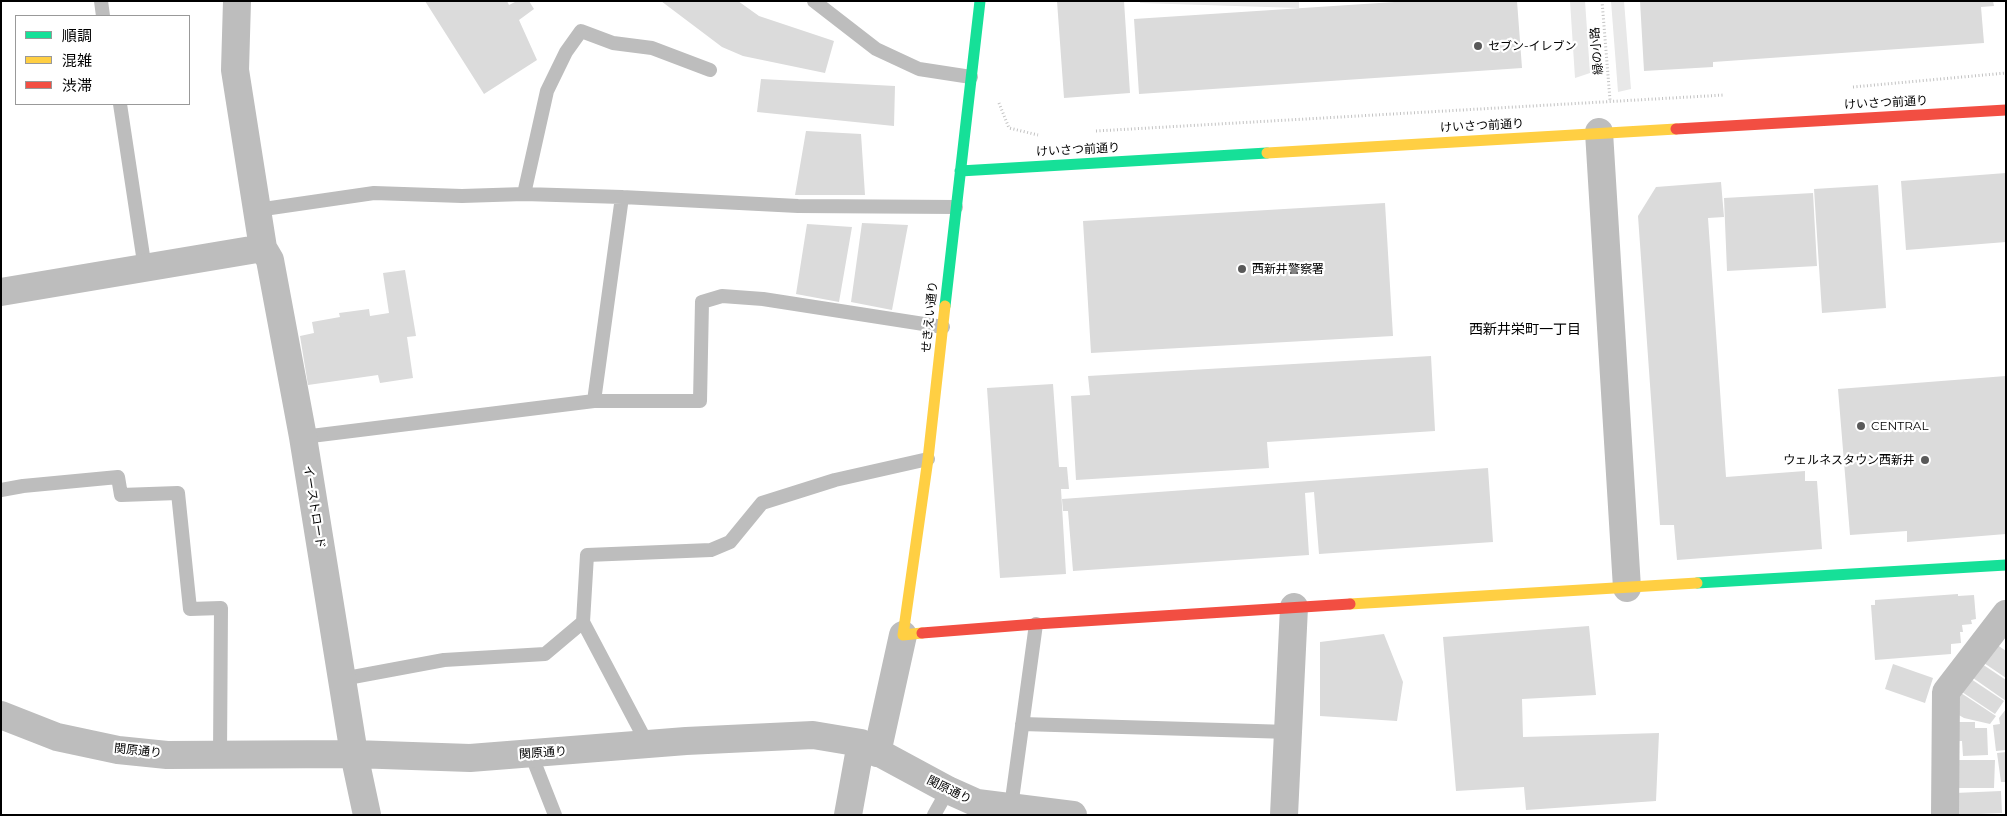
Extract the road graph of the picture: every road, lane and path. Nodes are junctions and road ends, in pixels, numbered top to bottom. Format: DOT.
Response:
graph roads {
  1 [pos="101,1"];
  2 [pos="237,1"];
  3 [pos="814,1"];
  4 [pos="980,1"];
  5 [pos="1602,1"];
  6 [pos="103,15"];
  7 [pos="710,70"];
  8 [pos="2006,73"];
  9 [pos="971,76"];
  10 [pos="1850,88"];
  11 [pos="1734,94"];
  12 [pos="1610,100"];
  13 [pos="120,105"];
  14 [pos="2006,110"];
  15 [pos="1009,128"];
  16 [pos="1086,132"];
  17 [pos="1599,132"];
  18 [pos="1046,134"];
  19 [pos="960,171"];
  20 [pos="524,194"];
  21 [pos="622,197"];
  22 [pos="956,207"];
  23 [pos="257,210"];
  24 [pos="266,254"];
  25 [pos="145,269"];
  26 [pos="1,292"];
  27 [pos="943,327"];
  28 [pos="594,401"];
  29 [pos="303,436"];
  30 [pos="928,459"];
  31 [pos="1,490"];
  32 [pos="2006,565"];
  33 [pos="1627,588"];
  34 [pos="1294,607"];
  35 [pos="2006,614"];
  36 [pos="583,622"];
  37 [pos="1036,624"];
  38 [pos="903,636"];
  39 [pos="342,679"];
  40 [pos="1,715"];
  41 [pos="1022,724"];
  42 [pos="1288,732"];
  43 [pos="648,745"];
  44 [pos="869,748"];
  45 [pos="220,754"];
  46 [pos="354,754"];
  47 [pos="531,754"];
  48 [pos="948,790"];
  49 [pos="1011,807"];
  50 [pos="1056,814"];
  51 [pos="367,815"];
  52 [pos="555,815"];
  53 [pos="848,815"];
  54 [pos="934,815"];
  55 [pos="1284,815"];
  56 [pos="1945,815"];
  1 -- 6 [label="lane"];
  2 -- 23 [label="street, イーストロード"];
  3 -- 9 [label="lane"];
  4 -- 9 [label="street, せきえい通り"];
  5 -- 12 [label="path, 緑の小路"];
  7 -- 20 [label="lane"];
  8 -- 10 [label="path"];
  9 -- 19 [label="street, せきえい通り"];
  11 -- 12 [label="path"];
  12 -- 16 [label="path"];
  13 -- 25 [label="lane"];
  14 -- 17 [label="street, けいさつ前通り"];
  15 -- 18 [label="path"];
  17 -- 19 [label="street, けいさつ前通り"];
  17 -- 33 [label="street"];
  19 -- 22 [label="street, せきえい通り"];
  20 -- 21 [label="lane"];
  20 -- 23 [label="lane"];
  21 -- 22 [label="lane"];
  21 -- 28 [label="lane"];
  22 -- 27 [label="street, せきえい通り"];
  23 -- 24 [label="street, イーストロード"];
  24 -- 25 [label="street"];
  24 -- 29 [label="street, イーストロード"];
  25 -- 26 [label="street"];
  27 -- 28 [label="lane"];
  27 -- 30 [label="street, せきえい通り"];
  28 -- 29 [label="lane"];
  29 -- 39 [label="street, イーストロード"];
  30 -- 36 [label="lane"];
  30 -- 38 [label="street, せきえい通り"];
  31 -- 45 [label="lane"];
  32 -- 33 [label="street"];
  33 -- 34 [label="street"];
  34 -- 37 [label="street"];
  34 -- 42 [label="street"];
  35 -- 56 [label="street"];
  36 -- 39 [label="lane"];
  36 -- 43 [label="lane"];
  37 -- 38 [label="street"];
  37 -- 41 [label="lane"];
  38 -- 44 [label="street"];
  39 -- 46 [label="street, イーストロード"];
  40 -- 45 [label="street, 関原通り"];
  41 -- 42 [label="lane"];
  41 -- 49 [label="lane"];
  42 -- 55 [label="street"];
  43 -- 44 [label="street, 関原通り"];
  43 -- 47 [label="street, 関原通り"];
  44 -- 48 [label="street, 関原通り"];
  44 -- 53 [label="street"];
  45 -- 46 [label="street, 関原通り"];
  46 -- 47 [label="street, 関原通り"];
  46 -- 51 [label="street, イーストロード"];
  47 -- 52 [label="lane"];
  48 -- 49 [label="street, 関原通り"];
  48 -- 54 [label="lane"];
  49 -- 50 [label="street, 関原通り"];
}
